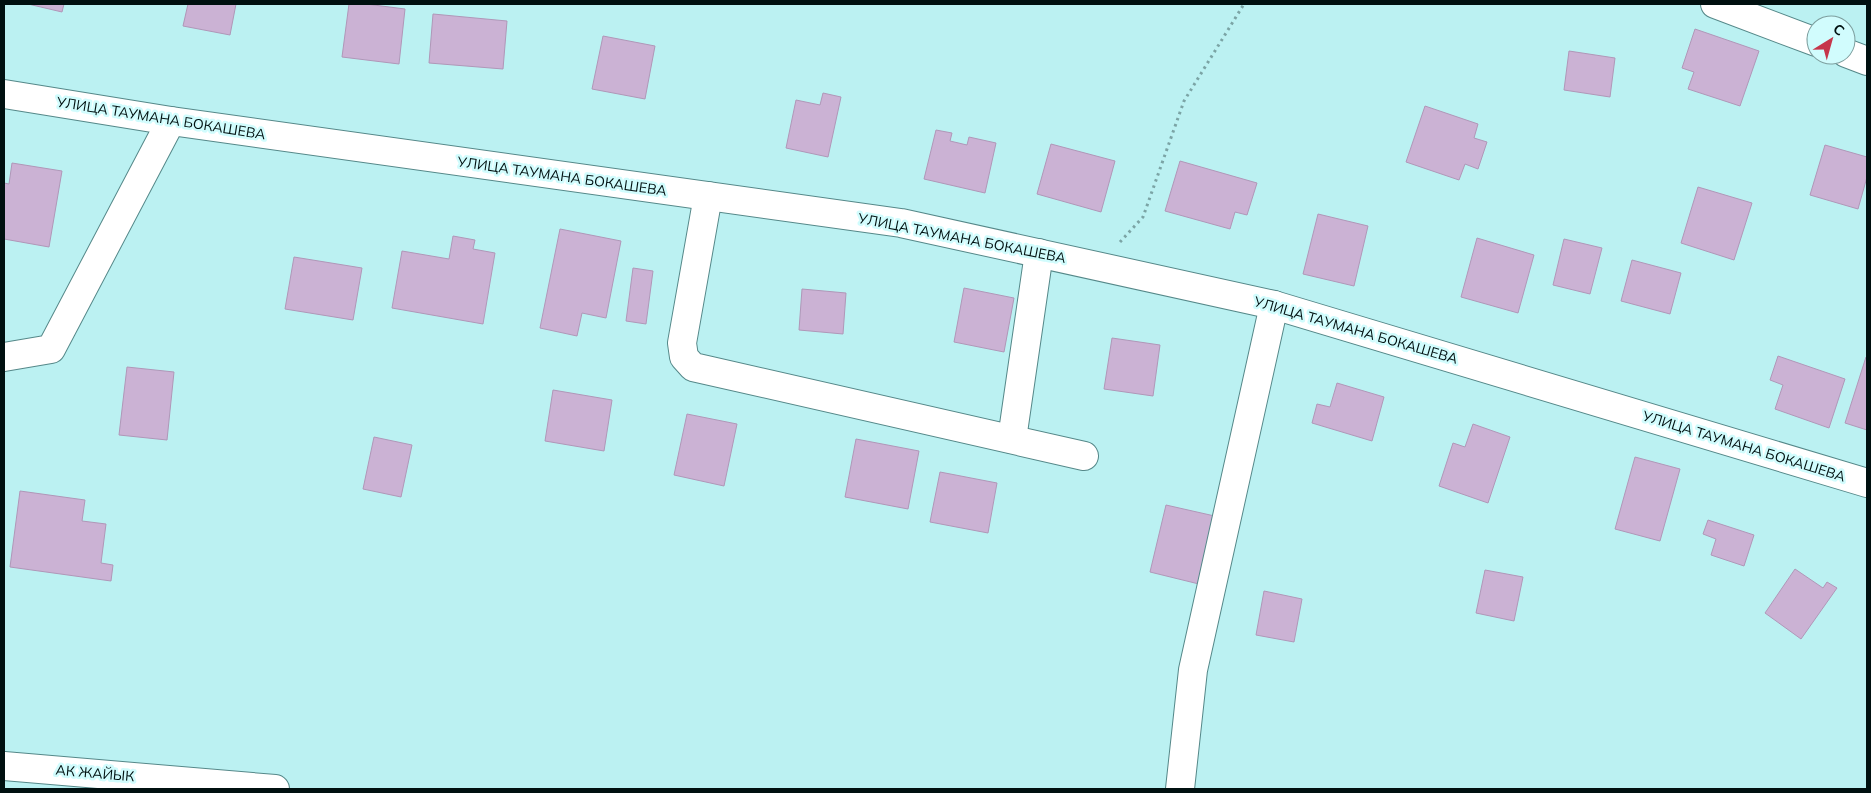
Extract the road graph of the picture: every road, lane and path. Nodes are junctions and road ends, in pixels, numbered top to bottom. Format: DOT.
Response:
graph roads {
  1 [pos="1244,4"];
  2 [pos="1715,4"];
  3 [pos="1806,38"];
  4 [pos="4,94"];
  5 [pos="171,121"];
  6 [pos="708,196"];
  7 [pos="1039,253"];
  8 [pos="1097,266"];
  9 [pos="1274,304"];
  10 [pos="4,356"];
  11 [pos="1012,440"];
  12 [pos="1084,456"];
  13 [pos="1867,483"];
  14 [pos="4,766"];
  15 [pos="275,789"];
  16 [pos="1180,789"];
  1 -- 8 [label="path"];
  2 -- 3 [label="street"];
  4 -- 5 [label="street, УЛИЦА ТАУМАНА БОКАШЕВА"];
  5 -- 6 [label="street, УЛИЦА ТАУМАНА БОКАШЕВА"];
  5 -- 10 [label="street"];
  6 -- 7 [label="street, УЛИЦА ТАУМАНА БОКАШЕВА"];
  6 -- 11 [label="street"];
  7 -- 8 [label="street, УЛИЦА ТАУМАНА БОКАШЕВА"];
  7 -- 11 [label="street"];
  8 -- 9 [label="street, УЛИЦА ТАУМАНА БОКАШЕВА"];
  9 -- 13 [label="street, УЛИЦА ТАУМАНА БОКАШЕВА"];
  9 -- 16 [label="street"];
  11 -- 12 [label="street"];
  14 -- 15 [label="street, АК ЖАЙЫК"];
}
